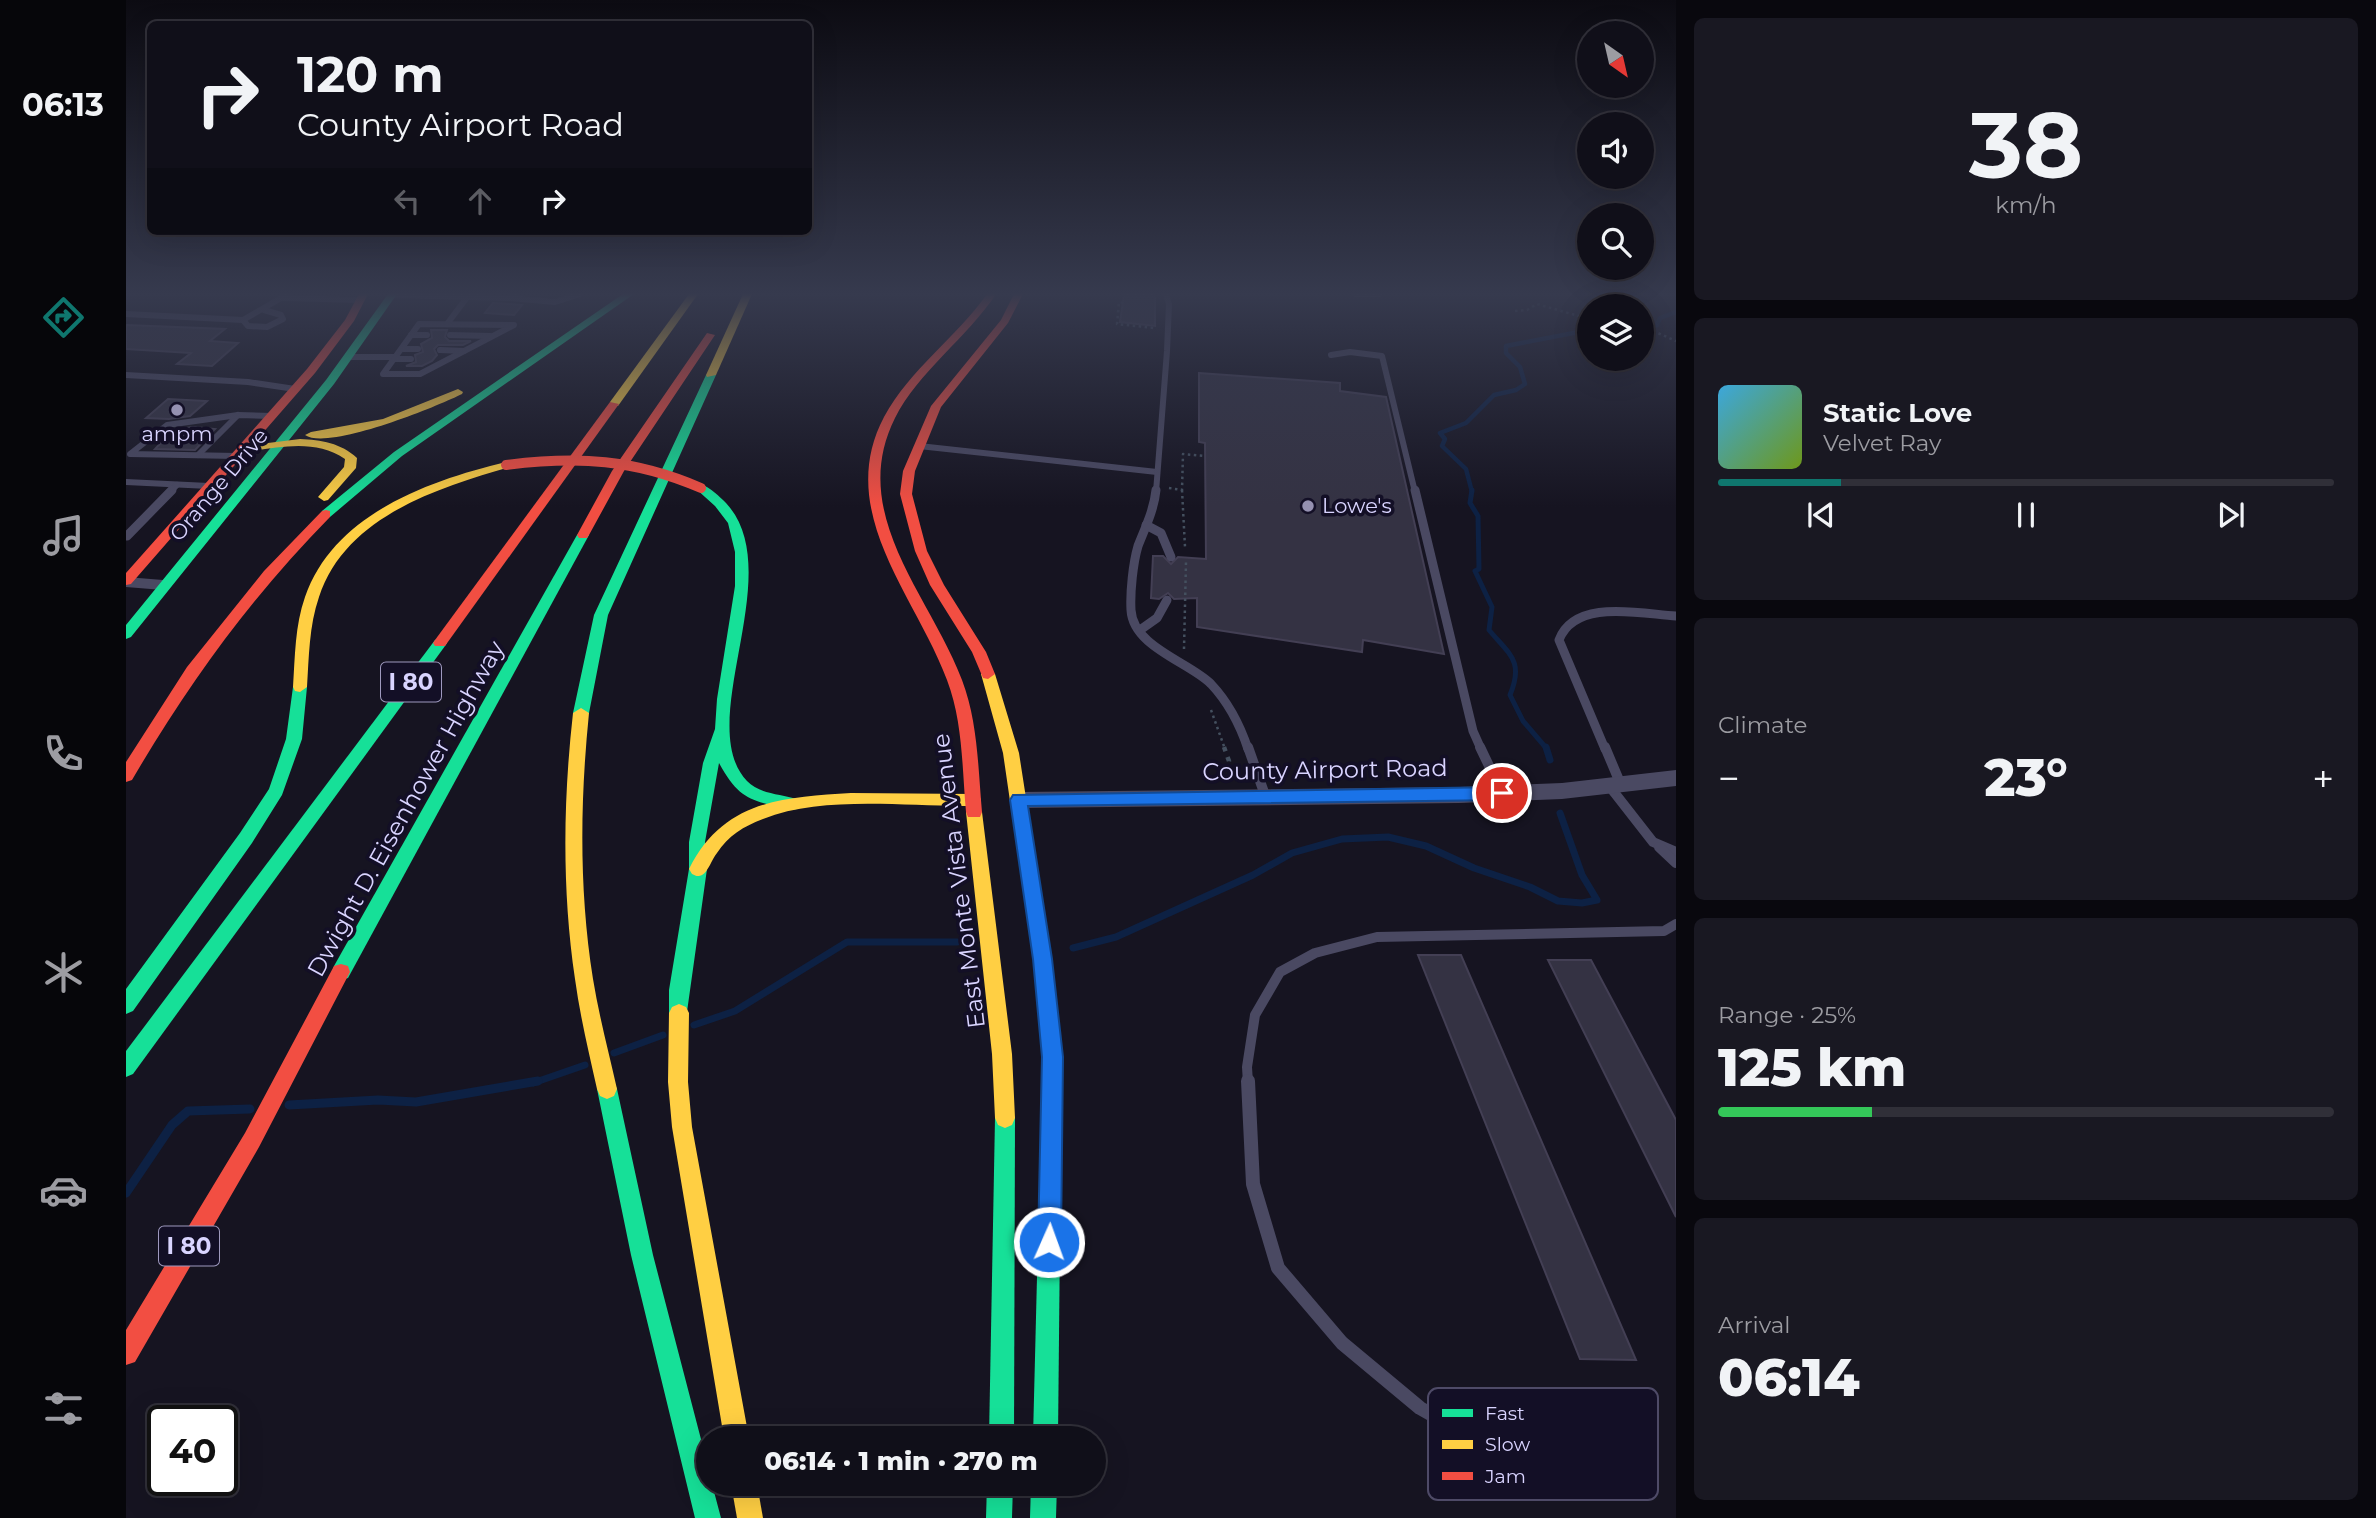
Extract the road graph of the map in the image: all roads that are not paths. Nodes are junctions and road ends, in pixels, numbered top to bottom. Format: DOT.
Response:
graph roads {
  1 [pos="314,365"];
  2 [pos="345,365"];
  3 [pos="390,365"];
  4 [pos="437,365"];
  5 [pos="506,365"];
  6 [pos="528,365"];
  7 [pos="643,365"];
  8 [pos="690,365"];
  9 [pos="716,365"];
  10 [pos="932,365"];
  11 [pos="969,365"];
  12 [pos="1166,365"];
  13 [pos="1384,365"];
  14 [pos="126,376"];
  15 [pos="295,389"];
  16 [pos="239,415"];
  17 [pos="272,416"];
  18 [pos="283,441"];
  19 [pos="919,446"];
  20 [pos="244,448"];
  21 [pos="128,454"];
  22 [pos="198,455"];
  23 [pos="1157,472"];
  24 [pos="126,482"];
  25 [pos="177,485"];
  26 [pos="210,486"];
  27 [pos="1146,525"];
  28 [pos="127,536"];
  29 [pos="1171,557"];
  30 [pos="126,581"];
  31 [pos="163,585"];
  32 [pos="1167,600"];
  33 [pos="1676,616"];
  34 [pos="1140,630"];
  35 [pos="126,634"];
  36 [pos="721,732"];
  37 [pos="146,740"];
  38 [pos="126,776"];
  39 [pos="1676,778"];
  40 [pos="1616,786"];
  41 [pos="1502,793"];
  42 [pos="1266,798"];
  43 [pos="985,800"];
  44 [pos="1018,800"];
  45 [pos="791,804"];
  46 [pos="1653,842"];
  47 [pos="1676,852"];
  48 [pos="1676,863"];
  49 [pos="698,869"];
  50 [pos="1676,925"];
  51 [pos="126,1005"];
  52 [pos="126,1068"];
  53 [pos="126,1353"];
  54 [pos="1428,1413"];
  55 [pos="735,1426"];
  56 [pos="1001,1426"];
  57 [pos="1045,1426"];
  58 [pos="746,1496"];
  59 [pos="1000,1496"];
  60 [pos="1044,1496"];
  61 [pos="708,1518"];
  62 [pos="750,1518"];
  63 [pos="999,1518"];
  64 [pos="1043,1518"];
  1 -- 15 [label="main road, Orange Drive"];
  2 -- 18 [label="main road, Orange Drive"];
  3 -- 4 [label="lane"];
  5 -- 18 [label="main road"];
  6 -- 37 [label="main road"];
  7 -- 52 [label="main road, Dwight D. Eisenhower Highway / I 80"];
  8 -- 53 [label="main road, Dwight D. Eisenhower Highway / I 80"];
  9 -- 61 [label="main road"];
  10 -- 43 [label="main road, East Monte Vista Avenue"];
  11 -- 19 [label="main road"];
  12 -- 23 [label="lane"];
  13 -- 41 [label="lane"];
  14 -- 15 [label="lane"];
  15 -- 17 [label="main road, Orange Drive"];
  16 -- 17 [label="lane"];
  16 -- 21 [label="lane"];
  16 -- 22 [label="lane"];
  17 -- 20 [label="main road, Orange Drive"];
  18 -- 20 [label="main road"];
  18 -- 31 [label="main road, Orange Drive"];
  18 -- 37 [label="main road"];
  19 -- 23 [label="lane"];
  19 -- 44 [label="main road"];
  20 -- 22 [label="lane"];
  20 -- 26 [label="main road, Orange Drive"];
  21 -- 22 [label="lane"];
  23 -- 27 [label="lane"];
  24 -- 25 [label="lane"];
  25 -- 26 [label="lane"];
  25 -- 28 [label="lane"];
  26 -- 30 [label="main road, Orange Drive"];
  27 -- 29 [label="lane"];
  27 -- 34 [label="lane"];
  30 -- 31 [label="street"];
  31 -- 35 [label="main road, Orange Drive"];
  32 -- 34 [label="lane"];
  33 -- 40 [label="lane"];
  34 -- 42 [label="lane"];
  36 -- 45 [label="main road"];
  36 -- 49 [label="main road"];
  36 -- 51 [label="main road, bridge"];
  37 -- 38 [label="main road"];
  39 -- 40 [label="street, County Airport Road"];
  40 -- 41 [label="street, County Airport Road"];
  40 -- 46 [label="lane"];
  41 -- 42 [label="street, County Airport Road"];
  42 -- 44 [label="street, County Airport Road"];
  43 -- 44 [label="main road, County Airport Road"];
  43 -- 45 [label="main road, County Airport Road"];
  43 -- 56 [label="main road, East Monte Vista Avenue"];
  44 -- 57 [label="main road"];
  45 -- 49 [label="main road"];
  46 -- 47 [label="lane"];
  46 -- 48 [label="lane"];
  49 -- 55 [label="main road"];
  50 -- 54 [label="lane"];
  58 -- 62 [label="main road"];
  59 -- 63 [label="main road"];
  60 -- 64 [label="main road"];
}
